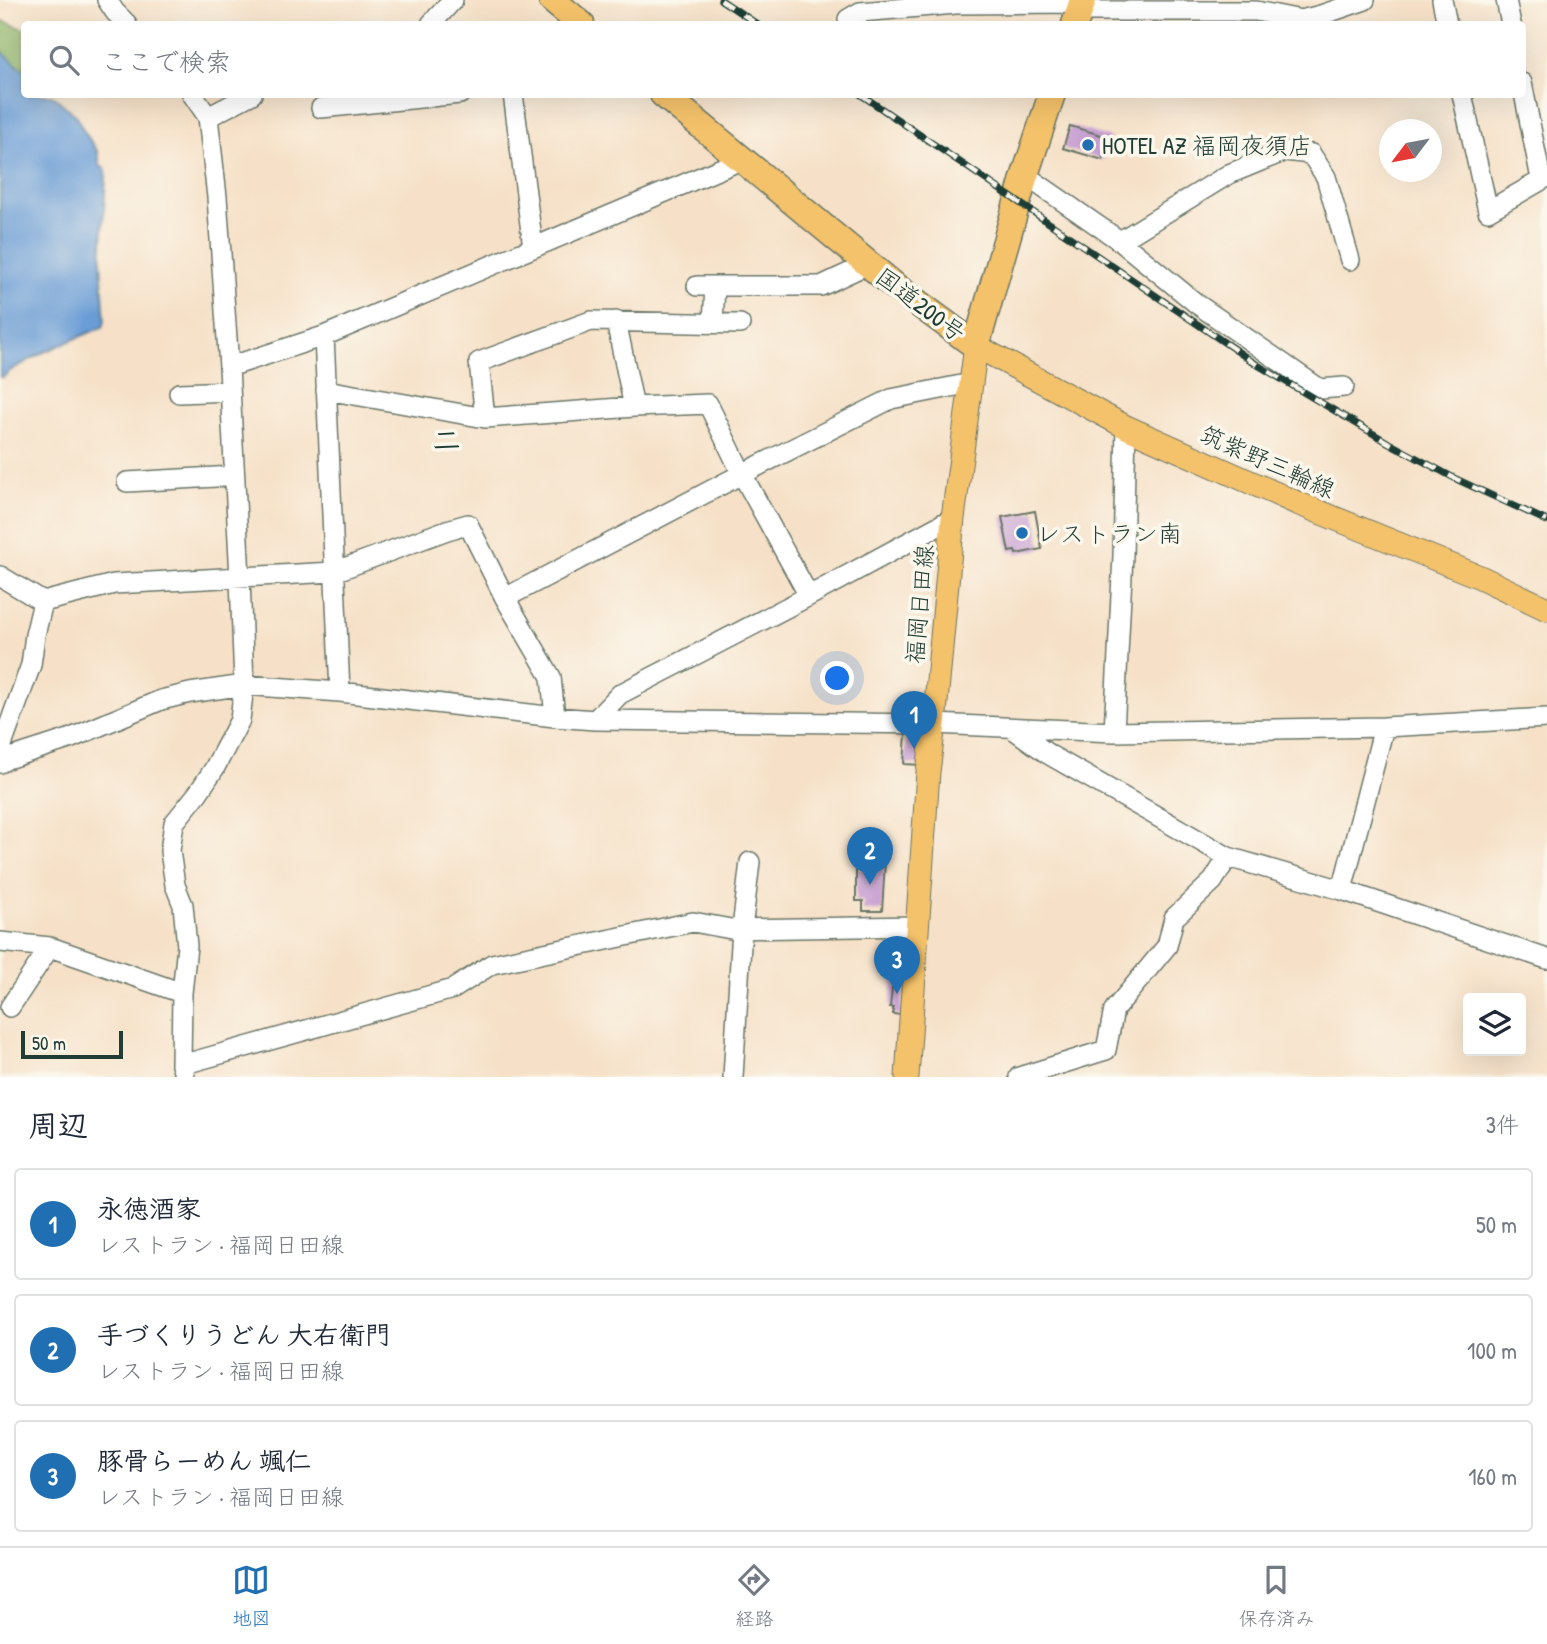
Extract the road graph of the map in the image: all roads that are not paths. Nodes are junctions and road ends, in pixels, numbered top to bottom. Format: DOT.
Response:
graph roads {
  1 [pos="107,0"];
  2 [pos="453,0"];
  3 [pos="552,0"];
  4 [pos="1365,0"];
  5 [pos="1441,0"];
  6 [pos="1506,0"];
  7 [pos="1080,9"];
  8 [pos="124,21"];
  9 [pos="433,21"];
  10 [pos="577,21"];
  11 [pos="852,21"];
  12 [pos="1446,21"];
  13 [pos="1510,21"];
  14 [pos="195,98"];
  15 [pos="244,98"];
  16 [pos="420,98"];
  17 [pos="514,98"];
  18 [pos="668,98"];
  19 [pos="1051,98"];
  20 [pos="1463,98"];
  21 [pos="1525,98"];
  22 [pos="321,108"];
  23 [pos="208,117"];
  24 [pos="741,160"];
  25 [pos="1026,174"];
  26 [pos="1544,178"];
  27 [pos="1120,241"];
  28 [pos="533,247"];
  29 [pos="1350,260"];
  30 [pos="868,264"];
  31 [pos="617,321"];
  32 [pos="713,323"];
  33 [pos="740,324"];
  34 [pos="324,336"];
  35 [pos="976,346"];
  36 [pos="229,367"];
  37 [pos="971,383"];
  38 [pos="1344,387"];
  39 [pos="326,390"];
  40 [pos="230,391"];
  41 [pos="179,393"];
  42 [pos="635,407"];
  43 [pos="485,418"];
  44 [pos="1126,427"];
  45 [pos="742,474"];
  46 [pos="234,475"];
  47 [pos="127,482"];
  48 [pos="953,518"];
  49 [pos="334,572"];
  50 [pos="0,576"];
  51 [pos="240,578"];
  52 [pos="809,596"];
  53 [pos="505,598"];
  54 [pos="43,602"];
  55 [pos="1547,609"];
  56 [pos="244,685"];
  57 [pos="340,692"];
  58 [pos="555,717"];
  59 [pos="1547,718"];
  60 [pos="595,720"];
  61 [pos="934,724"];
  62 [pos="1384,727"];
  63 [pos="1011,728"];
  64 [pos="1114,732"];
  65 [pos="4,761"];
  66 [pos="1228,858"];
  67 [pos="750,862"];
  68 [pos="1342,890"];
  69 [pos="918,926"];
  70 [pos="743,929"];
  71 [pos="0,942"];
  72 [pos="50,947"];
  73 [pos="1547,959"];
  74 [pos="182,993"];
  75 [pos="10,1007"];
  76 [pos="183,1071"];
  77 [pos="733,1077"];
  78 [pos="907,1077"];
  79 [pos="1019,1077"];
  1 -- 8 [label="street"];
  2 -- 9 [label="street"];
  3 -- 10 [label="highway"];
  4 -- 7 [label="street"];
  5 -- 12 [label="street"];
  6 -- 13 [label="street"];
  7 -- 11 [label="street"];
  14 -- 23 [label="street"];
  15 -- 23 [label="street"];
  16 -- 22 [label="street"];
  17 -- 28 [label="street"];
  18 -- 24 [label="highway, 国道200号"];
  19 -- 25 [label="highway, 国道200号"];
  20 -- 26 [label="street"];
  21 -- 26 [label="street"];
  23 -- 36 [label="street"];
  24 -- 28 [label="street"];
  24 -- 30 [label="highway, 国道200号"];
  25 -- 27 [label="street"];
  25 -- 35 [label="highway, 国道200号"];
  27 -- 29 [label="street"];
  27 -- 38 [label="street"];
  28 -- 34 [label="street"];
  30 -- 32 [label="street"];
  30 -- 35 [label="highway, 国道200号"];
  31 -- 32 [label="street"];
  31 -- 42 [label="street"];
  31 -- 43 [label="street"];
  32 -- 33 [label="street"];
  34 -- 36 [label="street"];
  34 -- 39 [label="street"];
  35 -- 37 [label="main road, 福岡日田線"];
  35 -- 44 [label="main road, 筑紫野三輪線"];
  36 -- 40 [label="street"];
  37 -- 45 [label="street"];
  37 -- 48 [label="main road, 福岡日田線"];
  39 -- 43 [label="street"];
  39 -- 49 [label="street"];
  40 -- 41 [label="street"];
  40 -- 46 [label="street"];
  42 -- 43 [label="street"];
  42 -- 45 [label="street"];
  44 -- 55 [label="main road, 筑紫野三輪線"];
  44 -- 64 [label="street"];
  45 -- 52 [label="street"];
  45 -- 53 [label="street"];
  46 -- 47 [label="street"];
  46 -- 51 [label="street"];
  48 -- 52 [label="street"];
  48 -- 61 [label="main road, 福岡日田線"];
  49 -- 51 [label="street"];
  49 -- 53 [label="street"];
  49 -- 57 [label="street"];
  50 -- 54 [label="street"];
  51 -- 54 [label="street"];
  51 -- 56 [label="street"];
  52 -- 60 [label="street"];
  53 -- 58 [label="street"];
  54 -- 65 [label="street"];
  56 -- 57 [label="street"];
  56 -- 65 [label="street"];
  56 -- 74 [label="street"];
  57 -- 58 [label="street"];
  58 -- 60 [label="street"];
  59 -- 62 [label="street"];
  60 -- 61 [label="street"];
  61 -- 63 [label="street"];
  61 -- 69 [label="main road, 福岡日田線"];
  62 -- 64 [label="street"];
  62 -- 68 [label="street"];
  63 -- 64 [label="street"];
  63 -- 66 [label="street"];
  66 -- 68 [label="street"];
  66 -- 79 [label="street"];
  67 -- 70 [label="street"];
  68 -- 73 [label="street"];
  69 -- 70 [label="street"];
  69 -- 78 [label="main road, 福岡日田線"];
  70 -- 76 [label="street"];
  70 -- 77 [label="street"];
  71 -- 72 [label="street"];
  72 -- 74 [label="street"];
  72 -- 75 [label="street"];
  74 -- 76 [label="street"];
}
